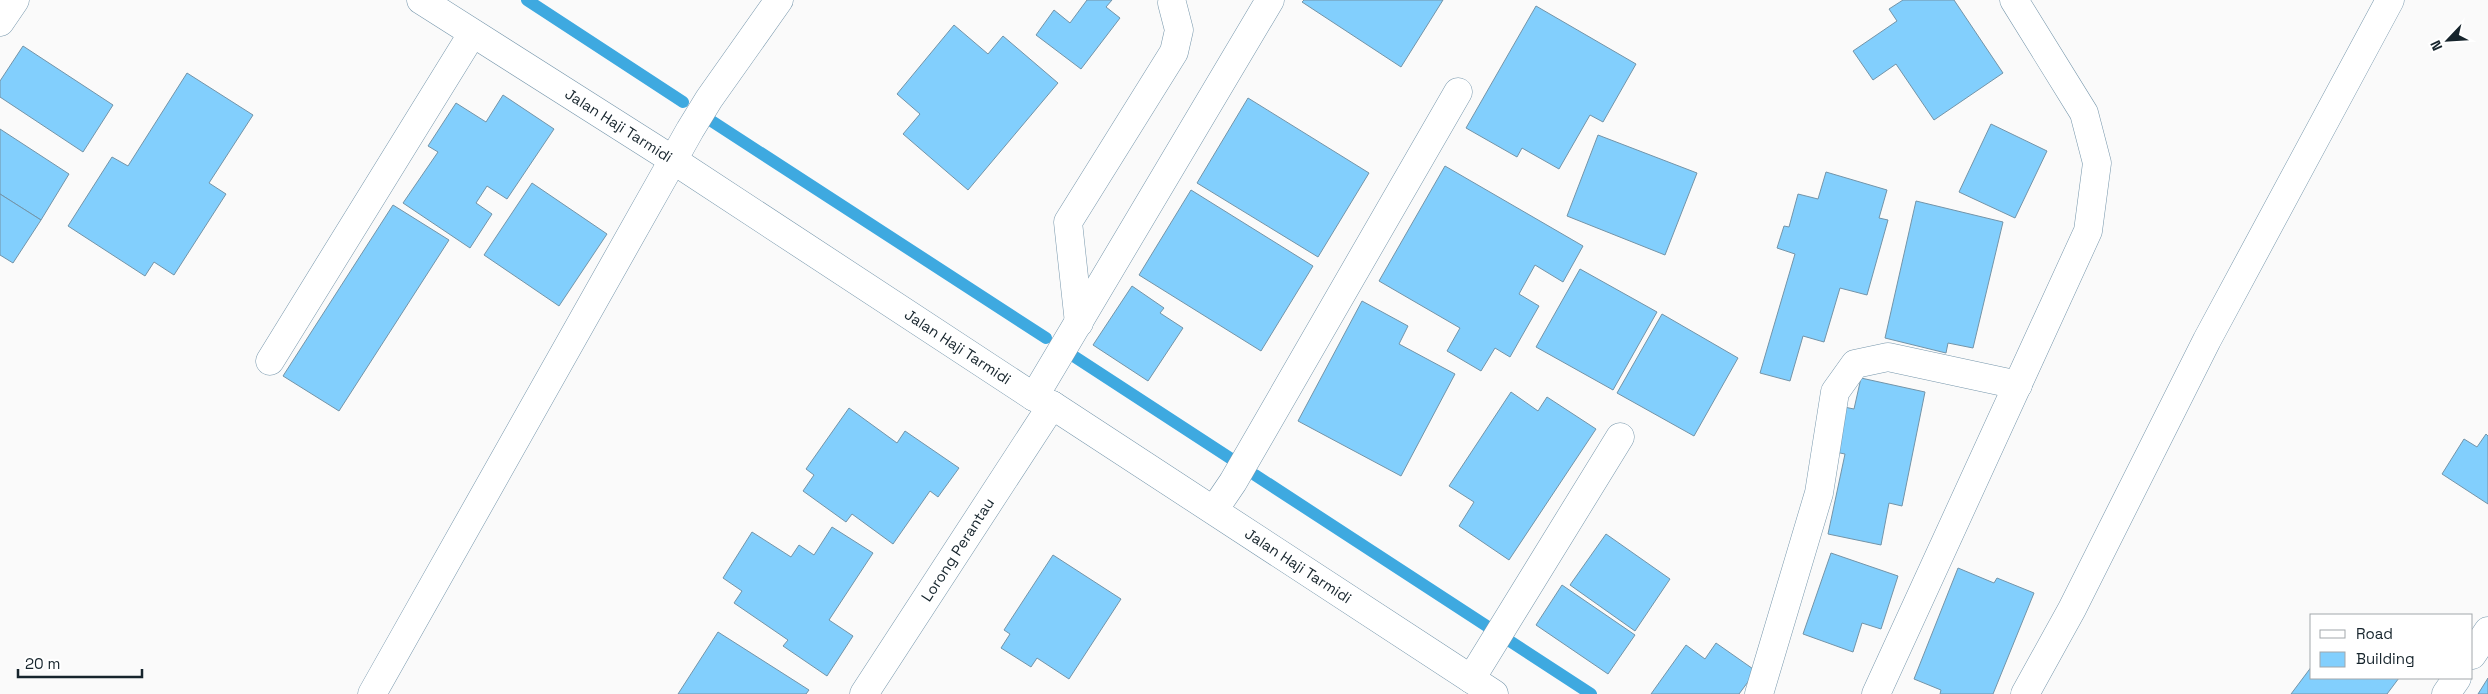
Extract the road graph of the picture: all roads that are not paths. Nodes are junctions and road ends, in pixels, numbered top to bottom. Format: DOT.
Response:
graph roads {
  1 [pos="15,0"];
  2 [pos="421,0"];
  3 [pos="779,0"];
  4 [pos="1270,0"];
  5 [pos="2014,0"];
  6 [pos="2390,0"];
  7 [pos="1172,3"];
  8 [pos="0,22"];
  9 [pos="472,34"];
  10 [pos="1458,92"];
  11 [pos="673,160"];
  12 [pos="1078,323"];
  13 [pos="270,361"];
  14 [pos="2018,384"];
  15 [pos="1043,401"];
  16 [pos="1620,436"];
  17 [pos="1214,510"];
  18 [pos="2488,631"];
  19 [pos="2473,654"];
  20 [pos="1471,679"];
  21 [pos="2456,679"];
  22 [pos="372,694"];
  23 [pos="864,694"];
  24 [pos="1494,694"];
  25 [pos="1759,694"];
  26 [pos="1876,694"];
  27 [pos="2025,694"];
  28 [pos="2446,694"];
  1 -- 8 [label="street"];
  2 -- 9 [label="street, Jalan Haji Tarmidi"];
  3 -- 11 [label="street"];
  4 -- 12 [label="street, Lorong Perantau"];
  5 -- 14 [label="street"];
  6 -- 27 [label="street"];
  7 -- 12 [label="street"];
  9 -- 11 [label="street, Jalan Haji Tarmidi"];
  9 -- 13 [label="street"];
  10 -- 17 [label="street"];
  11 -- 15 [label="street, Jalan Haji Tarmidi"];
  11 -- 22 [label="street"];
  12 -- 15 [label="street, Lorong Perantau"];
  14 -- 25 [label="street"];
  14 -- 26 [label="street"];
  15 -- 17 [label="street, Jalan Haji Tarmidi"];
  15 -- 23 [label="street, Lorong Perantau"];
  16 -- 20 [label="street"];
  17 -- 20 [label="street, Jalan Haji Tarmidi"];
  18 -- 19 [label="street"];
  20 -- 24 [label="street, Jalan Haji Tarmidi"];
  21 -- 28 [label="street"];
}
